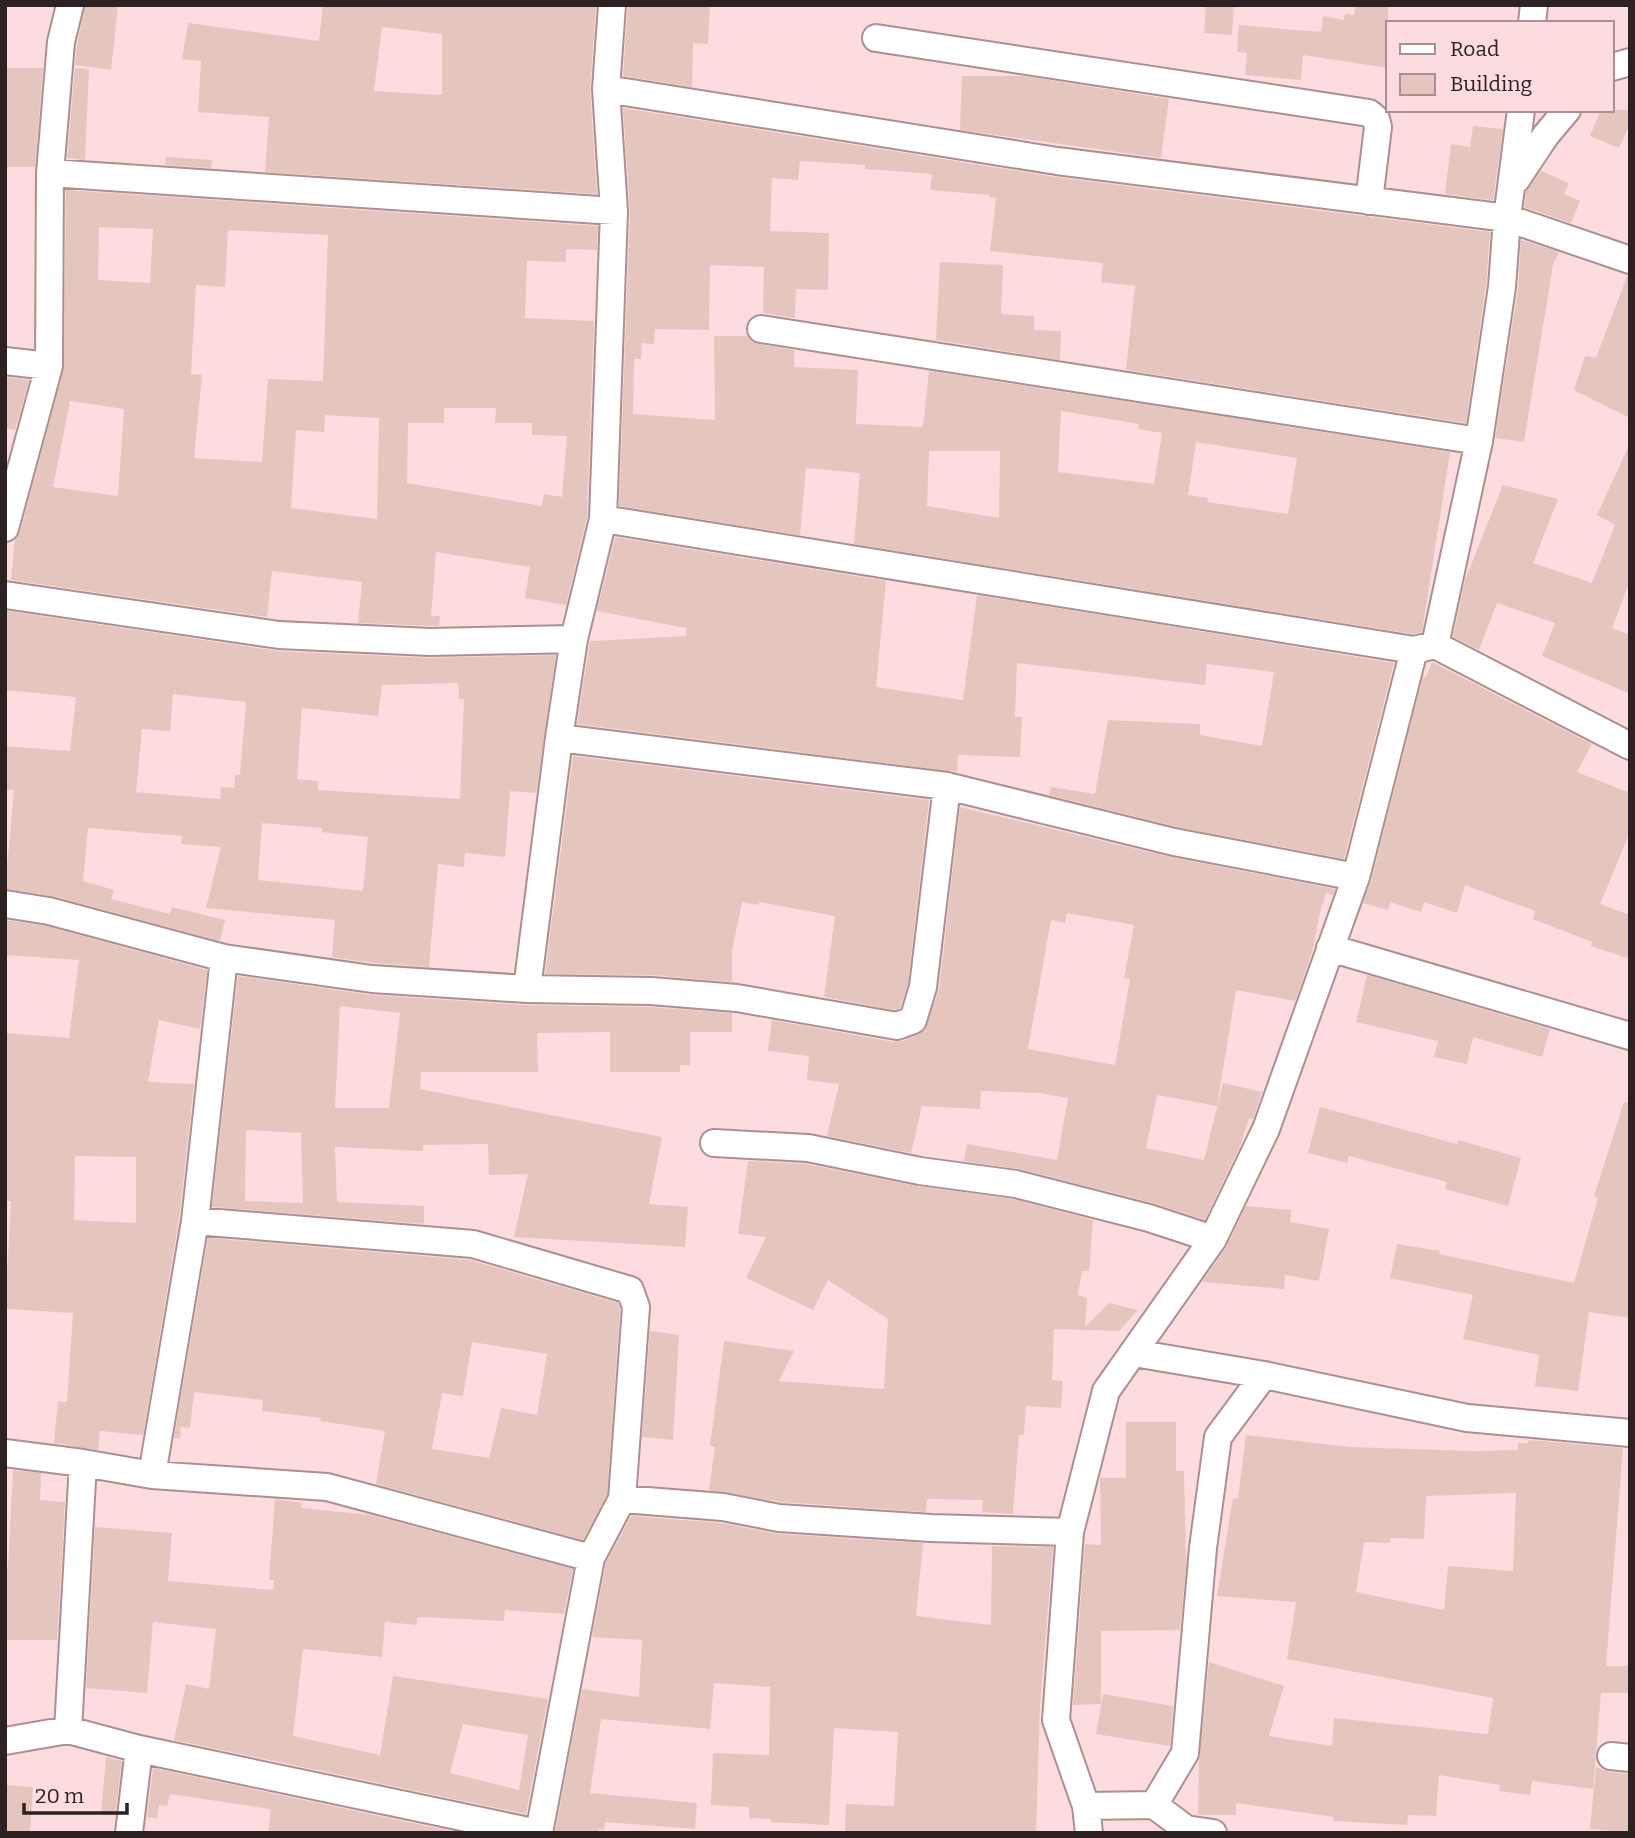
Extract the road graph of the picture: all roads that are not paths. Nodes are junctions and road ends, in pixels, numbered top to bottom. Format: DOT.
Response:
graph roads {
  1 [pos="70,5"];
  2 [pos="612,5"];
  3 [pos="876,38"];
  4 [pos="606,89"];
  5 [pos="1521,112"];
  6 [pos="1565,112"];
  7 [pos="50,173"];
  8 [pos="1513,185"];
  9 [pos="1369,201"];
  10 [pos="614,211"];
  11 [pos="1507,218"];
  12 [pos="1630,260"];
  13 [pos="761,329"];
  14 [pos="5,360"];
  15 [pos="49,366"];
  16 [pos="1479,441"];
  17 [pos="603,519"];
  18 [pos="5,528"];
  19 [pos="5,595"];
  20 [pos="574,639"];
  21 [pos="1424,647"];
  22 [pos="559,738"];
  23 [pos="1630,746"];
  24 [pos="947,786"];
  25 [pos="1356,877"];
  26 [pos="5,904"];
  27 [pos="1330,948"];
  28 [pos="225,958"];
  29 [pos="527,989"];
  30 [pos="1630,1036"];
  31 [pos="714,1143"];
  32 [pos="195,1221"];
  33 [pos="1213,1239"];
  34 [pos="1134,1353"];
  35 [pos="1264,1375"];
  36 [pos="1630,1433"];
  37 [pos="5,1453"];
  38 [pos="83,1463"];
  39 [pos="152,1475"];
  40 [pos="622,1499"];
  41 [pos="1070,1532"];
  42 [pos="591,1558"];
  43 [pos="68,1730"];
  44 [pos="5,1741"];
  45 [pos="139,1749"];
  46 [pos="1154,1805"];
  47 [pos="1086,1806"];
  48 [pos="129,1833"];
  49 [pos="539,1833"];
  50 [pos="1089,1833"];
  51 [pos="1213,1833"];
  1 -- 7 [label="street"];
  2 -- 4 [label="street"];
  3 -- 9 [label="street"];
  4 -- 9 [label="street"];
  4 -- 10 [label="street"];
  5 -- 8 [label="street"];
  6 -- 8 [label="street"];
  7 -- 10 [label="street"];
  7 -- 15 [label="street"];
  8 -- 11 [label="street"];
  9 -- 11 [label="street"];
  10 -- 17 [label="street"];
  11 -- 12 [label="street"];
  11 -- 16 [label="street"];
  13 -- 16 [label="street"];
  14 -- 15 [label="street"];
  15 -- 18 [label="street"];
  16 -- 21 [label="street"];
  17 -- 20 [label="street"];
  17 -- 21 [label="street"];
  19 -- 20 [label="street"];
  20 -- 22 [label="street"];
  21 -- 23 [label="street"];
  21 -- 25 [label="street"];
  22 -- 24 [label="street"];
  22 -- 29 [label="street"];
  24 -- 25 [label="street"];
  24 -- 29 [label="street"];
  25 -- 27 [label="street"];
  26 -- 28 [label="street"];
  27 -- 30 [label="street"];
  27 -- 33 [label="street"];
  28 -- 29 [label="street"];
  28 -- 32 [label="street"];
  31 -- 33 [label="street"];
  32 -- 39 [label="street"];
  32 -- 40 [label="street"];
  33 -- 34 [label="street"];
  34 -- 35 [label="street"];
  34 -- 41 [label="street"];
  35 -- 36 [label="street"];
  35 -- 46 [label="street"];
  37 -- 38 [label="street"];
  38 -- 39 [label="street"];
  38 -- 43 [label="street"];
  39 -- 42 [label="street"];
  40 -- 41 [label="street"];
  40 -- 42 [label="street"];
  41 -- 47 [label="street"];
  42 -- 49 [label="street"];
  43 -- 44 [label="street"];
  43 -- 45 [label="street"];
  45 -- 48 [label="street"];
  45 -- 49 [label="street"];
  46 -- 47 [label="street"];
  46 -- 51 [label="street"];
  47 -- 50 [label="street"];
}
